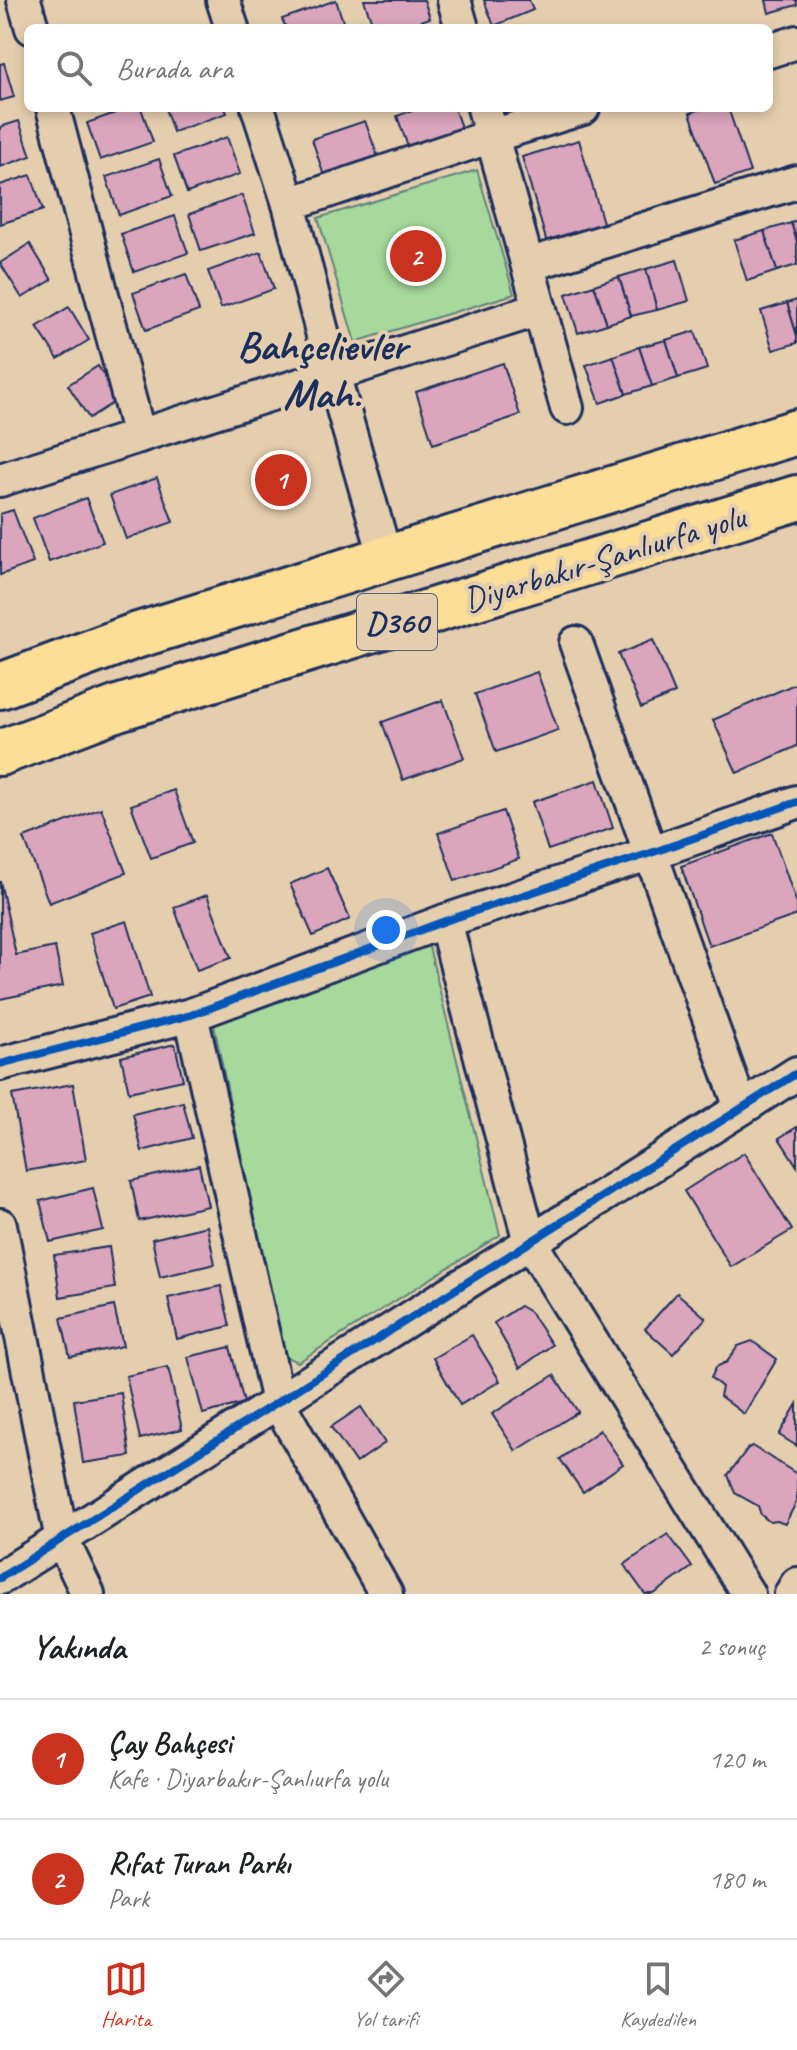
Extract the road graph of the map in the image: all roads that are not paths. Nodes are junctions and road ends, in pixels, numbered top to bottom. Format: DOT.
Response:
graph roads {
  1 [pos="24,0"];
  2 [pos="223,0"];
  3 [pos="454,0"];
  4 [pos="31,24"];
  5 [pos="231,24"];
  6 [pos="461,24"];
  7 [pos="797,42"];
  8 [pos="773,50"];
  9 [pos="54,112"];
  10 [pos="259,112"];
  11 [pos="556,112"];
  12 [pos="488,122"];
  13 [pos="797,182"];
  14 [pos="289,204"];
  15 [pos="528,265"];
  16 [pos="540,309"];
  17 [pos="333,374"];
  18 [pos="567,408"];
  19 [pos="797,432"];
  20 [pos="139,436"];
  21 [pos="0,480"];
  22 [pos="797,498"];
  23 [pos="386,559"];
  24 [pos="576,643"];
  25 [pos="0,686"];
  26 [pos="0,753"];
  27 [pos="797,802"];
  28 [pos="651,853"];
  29 [pos="445,921"];
  30 [pos="191,1015"];
  31 [pos="0,1064"];
  32 [pos="797,1073"];
  33 [pos="741,1108"];
  34 [pos="0,1225"];
  35 [pos="530,1242"];
  36 [pos="278,1402"];
  37 [pos="62,1540"];
  38 [pos="0,1578"];
  39 [pos="797,1584"];
  40 [pos="88,1594"];
  41 [pos="386,1594"];
  42 [pos="748,1594"];
  43 [pos="791,1594"];
  1 -- 4 [label="street"];
  2 -- 5 [label="street"];
  3 -- 6 [label="street"];
  7 -- 8 [label="street"];
  9 -- 20 [label="street"];
  10 -- 14 [label="street"];
  11 -- 12 [label="street"];
  12 -- 14 [label="street"];
  12 -- 15 [label="street"];
  13 -- 15 [label="street"];
  14 -- 17 [label="street"];
  15 -- 16 [label="street"];
  16 -- 17 [label="street"];
  16 -- 18 [label="street"];
  17 -- 20 [label="street"];
  17 -- 23 [label="street"];
  19 -- 23 [label="highway, Diyarbakır-Şanlıurfa yolu / D360"];
  20 -- 21 [label="street"];
  22 -- 26 [label="highway, Diyarbakır-Şanlıurfa yolu / D360"];
  23 -- 25 [label="highway, Diyarbakır-Şanlıurfa yolu / D360"];
  24 -- 28 [label="street"];
  27 -- 28 [label="street"];
  28 -- 29 [label="street"];
  28 -- 33 [label="street"];
  29 -- 30 [label="street"];
  29 -- 35 [label="street"];
  30 -- 31 [label="street"];
  30 -- 36 [label="street"];
  32 -- 33 [label="street"];
  33 -- 35 [label="street"];
  34 -- 37 [label="street"];
  35 -- 36 [label="street"];
  35 -- 42 [label="street"];
  36 -- 37 [label="street"];
  36 -- 41 [label="street"];
  37 -- 38 [label="street"];
  37 -- 40 [label="street"];
  39 -- 43 [label="street"];
}
